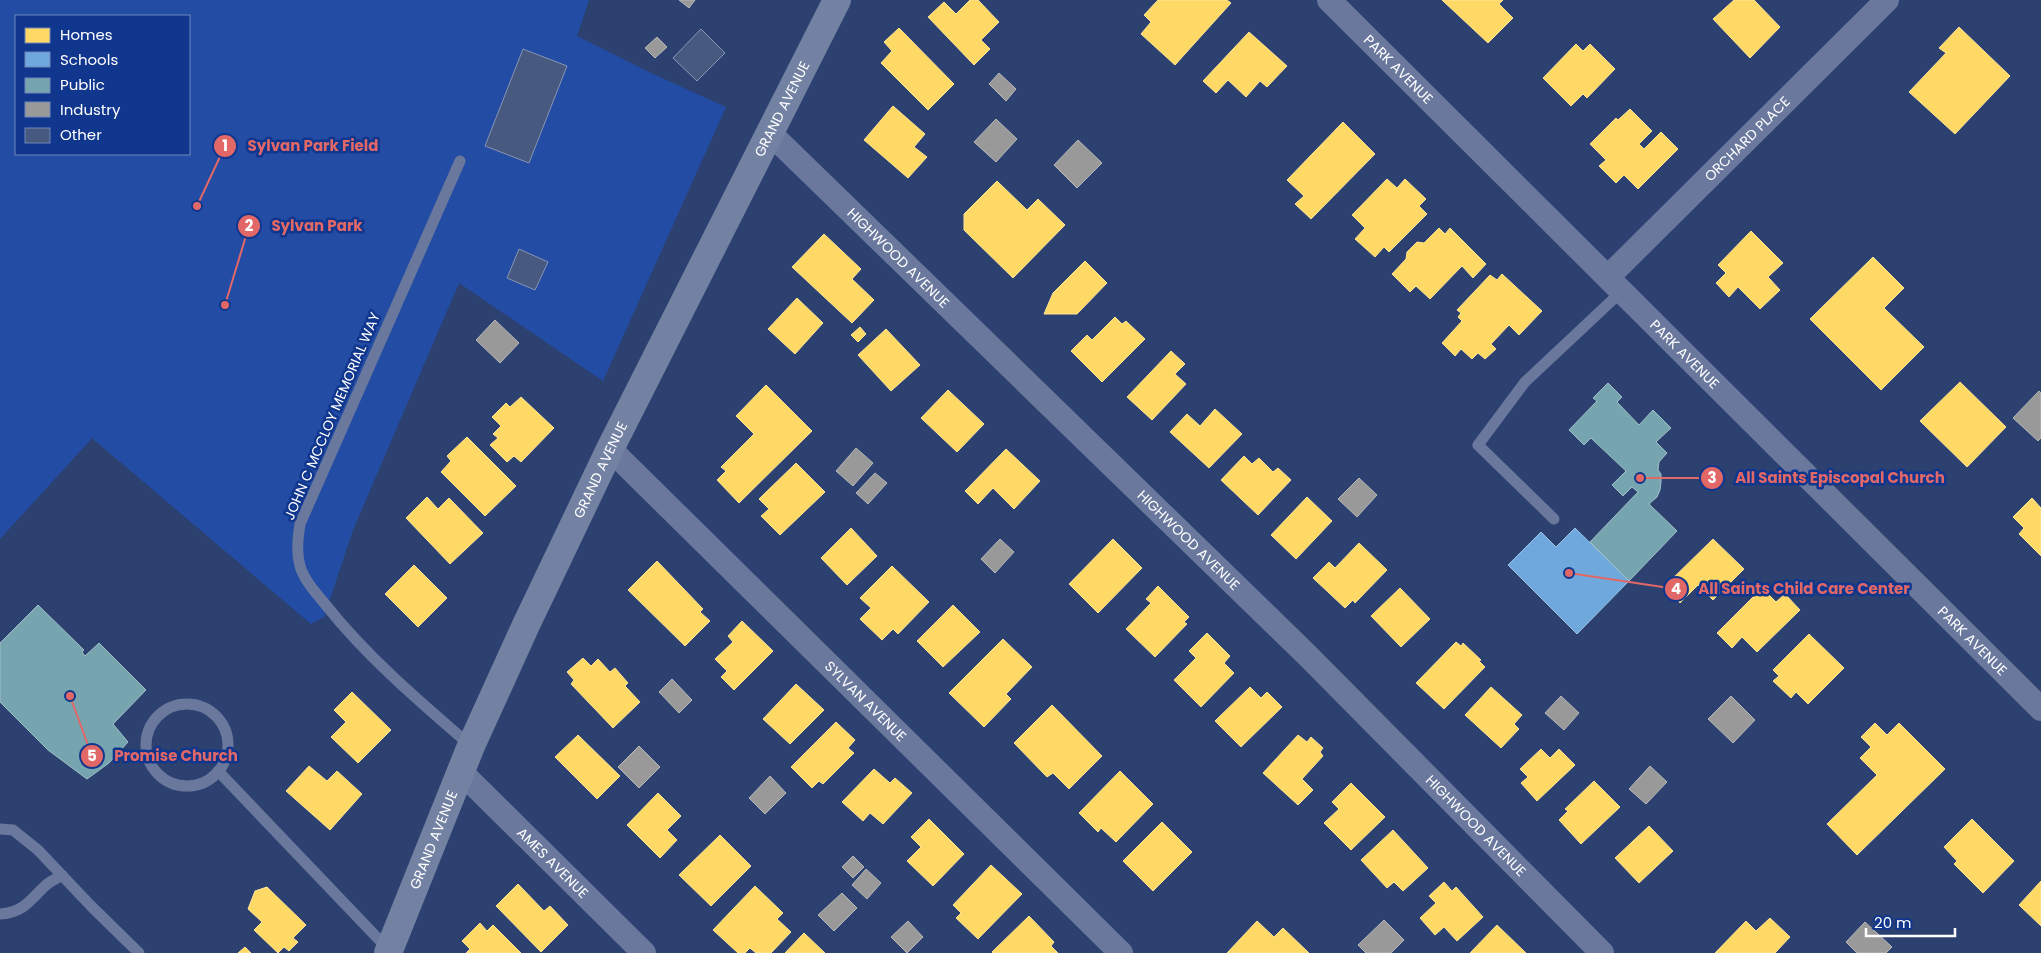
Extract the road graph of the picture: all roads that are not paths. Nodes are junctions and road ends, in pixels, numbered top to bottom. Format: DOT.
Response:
graph roads {
  1 [pos="837,0"];
  2 [pos="1329,0"];
  3 [pos="1887,0"];
  4 [pos="770,133"];
  5 [pos="460,161"];
  6 [pos="1615,284"];
  7 [pos="610,449"];
  8 [pos="1554,519"];
  9 [pos="2041,709"];
  10 [pos="471,746"];
  11 [pos="218,771"];
  12 [pos="461,772"];
  13 [pos="0,829"];
  14 [pos="62,876"];
  15 [pos="0,914"];
  16 [pos="389,952"];
  17 [pos="139,953"];
  18 [pos="644,953"];
  19 [pos="1121,953"];
  20 [pos="1602,953"];
  1 -- 4 [label="main road, GRAND AVENUE"];
  2 -- 6 [label="street, PARK AVENUE"];
  3 -- 6 [label="street, ORCHARD PLACE"];
  4 -- 7 [label="main road, GRAND AVENUE"];
  4 -- 20 [label="street, HIGHWOOD AVENUE"];
  5 -- 10 [label="lane, JOHN C MCCLOY MEMORIAL WAY"];
  6 -- 8 [label="lane"];
  6 -- 9 [label="street, PARK AVENUE"];
  7 -- 10 [label="main road, GRAND AVENUE"];
  7 -- 19 [label="street, SYLVAN AVENUE"];
  10 -- 12 [label="main road, GRAND AVENUE"];
  11 -- 11 [label="lane"];
  11 -- 16 [label="lane"];
  12 -- 16 [label="main road, GRAND AVENUE"];
  12 -- 18 [label="street, AMES AVENUE"];
  13 -- 14 [label="lane"];
  14 -- 15 [label="lane"];
  14 -- 17 [label="lane"];
}
